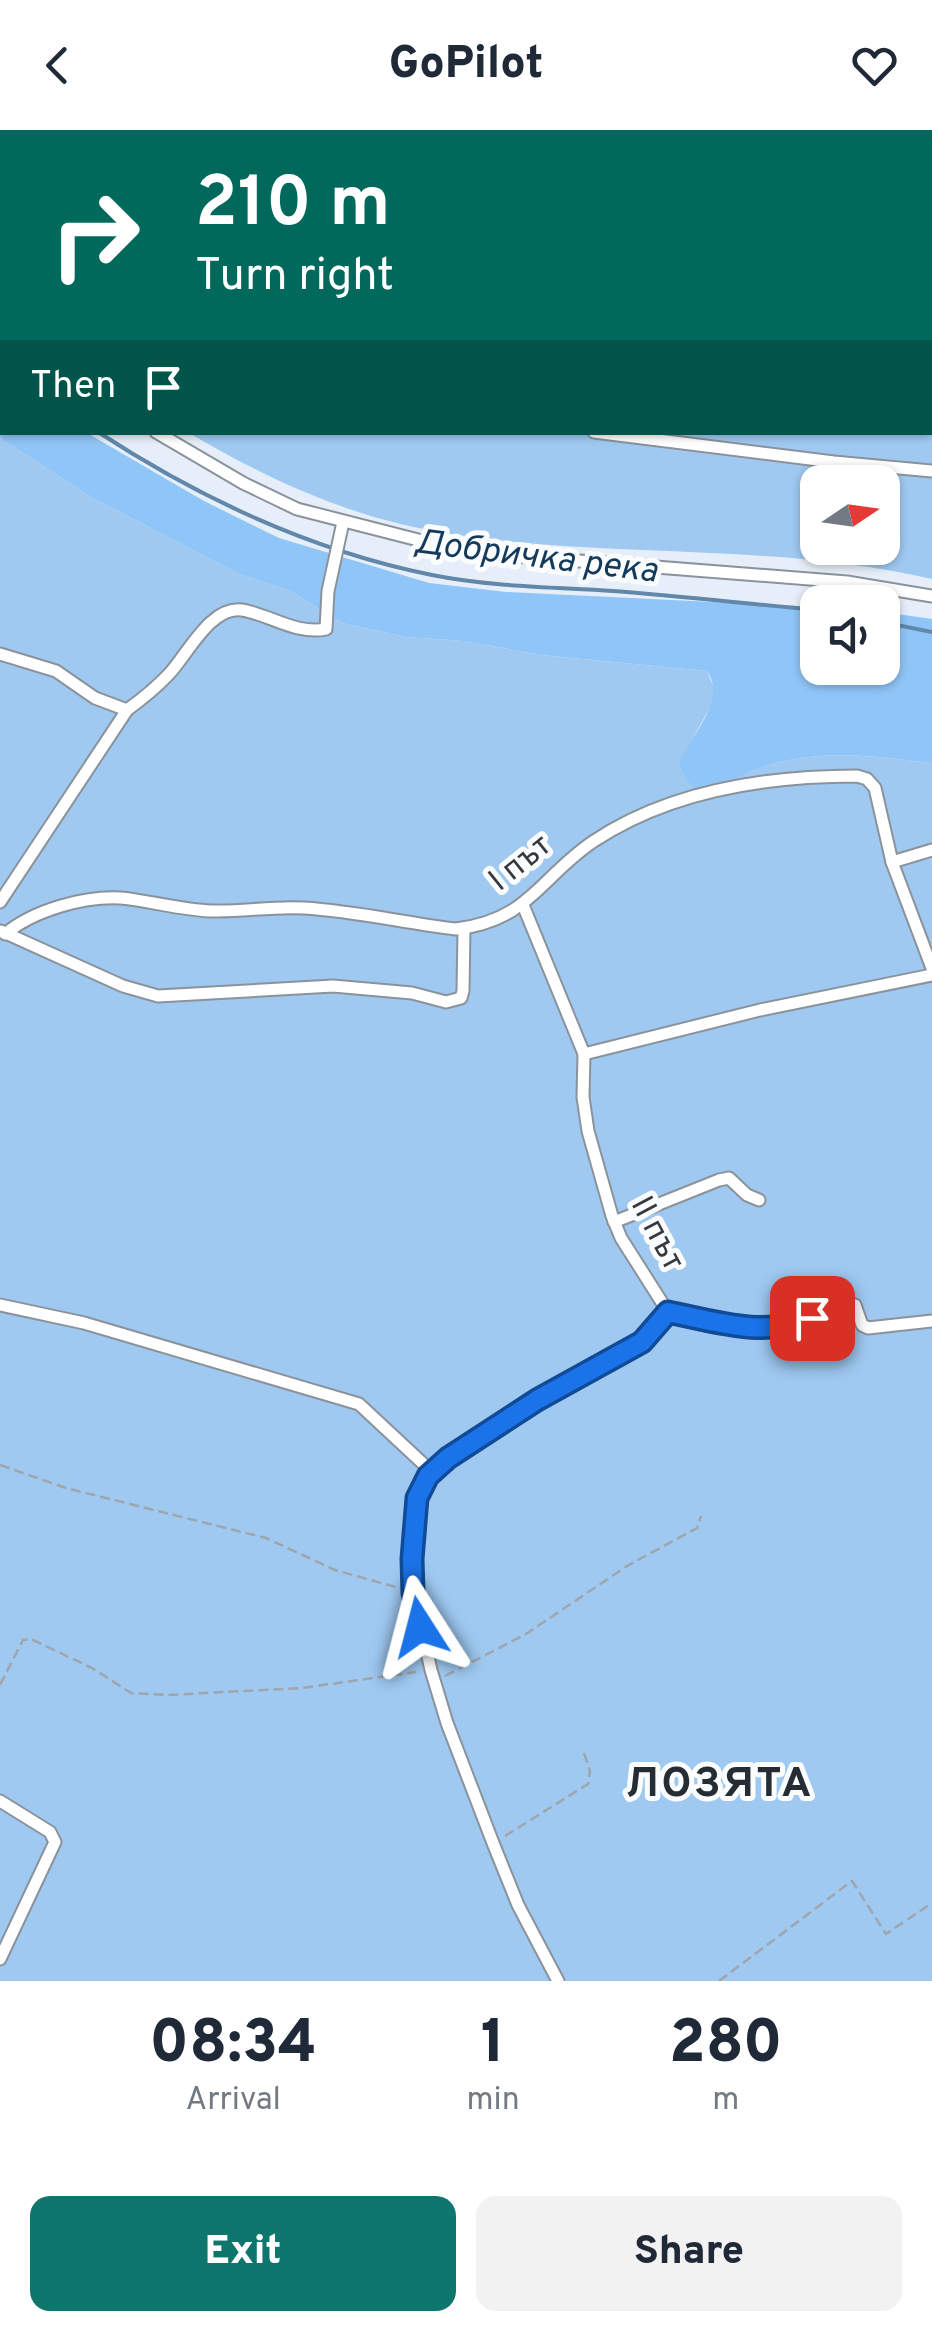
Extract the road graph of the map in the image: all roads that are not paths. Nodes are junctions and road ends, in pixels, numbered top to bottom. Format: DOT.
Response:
graph roads {
  1 [pos="161,435"];
  2 [pos="618,435"];
  3 [pos="932,470"];
  4 [pos="343,522"];
  5 [pos="932,596"];
  6 [pos="0,654"];
  7 [pos="127,710"];
  8 [pos="932,850"];
  9 [pos="892,862"];
  10 [pos="0,902"];
  11 [pos="524,904"];
  12 [pos="464,928"];
  13 [pos="3,932"];
  14 [pos="932,971"];
  15 [pos="584,1054"];
  16 [pos="759,1200"];
  17 [pos="614,1222"];
  18 [pos="0,1304"];
  19 [pos="668,1312"];
  20 [pos="932,1320"];
  21 [pos="432,1472"];
  22 [pos="0,1801"];
  23 [pos="0,1959"];
  24 [pos="558,1981"];
  1 -- 4 [label="street"];
  2 -- 3 [label="street"];
  4 -- 5 [label="street"];
  4 -- 7 [label="street"];
  6 -- 7 [label="street"];
  7 -- 10 [label="street"];
  8 -- 9 [label="street"];
  9 -- 11 [label="street, І път"];
  9 -- 14 [label="street, І път"];
  11 -- 12 [label="street, І път"];
  11 -- 15 [label="street, ІІ път"];
  12 -- 13 [label="street, І път"];
  12 -- 13 [label="street"];
  14 -- 15 [label="street"];
  15 -- 17 [label="street, ІІ път"];
  16 -- 17 [label="street"];
  17 -- 19 [label="street, ІІ път"];
  18 -- 21 [label="street"];
  19 -- 20 [label="street"];
  19 -- 21 [label="street, ІІ път"];
  21 -- 24 [label="street"];
  22 -- 23 [label="street"];
}
